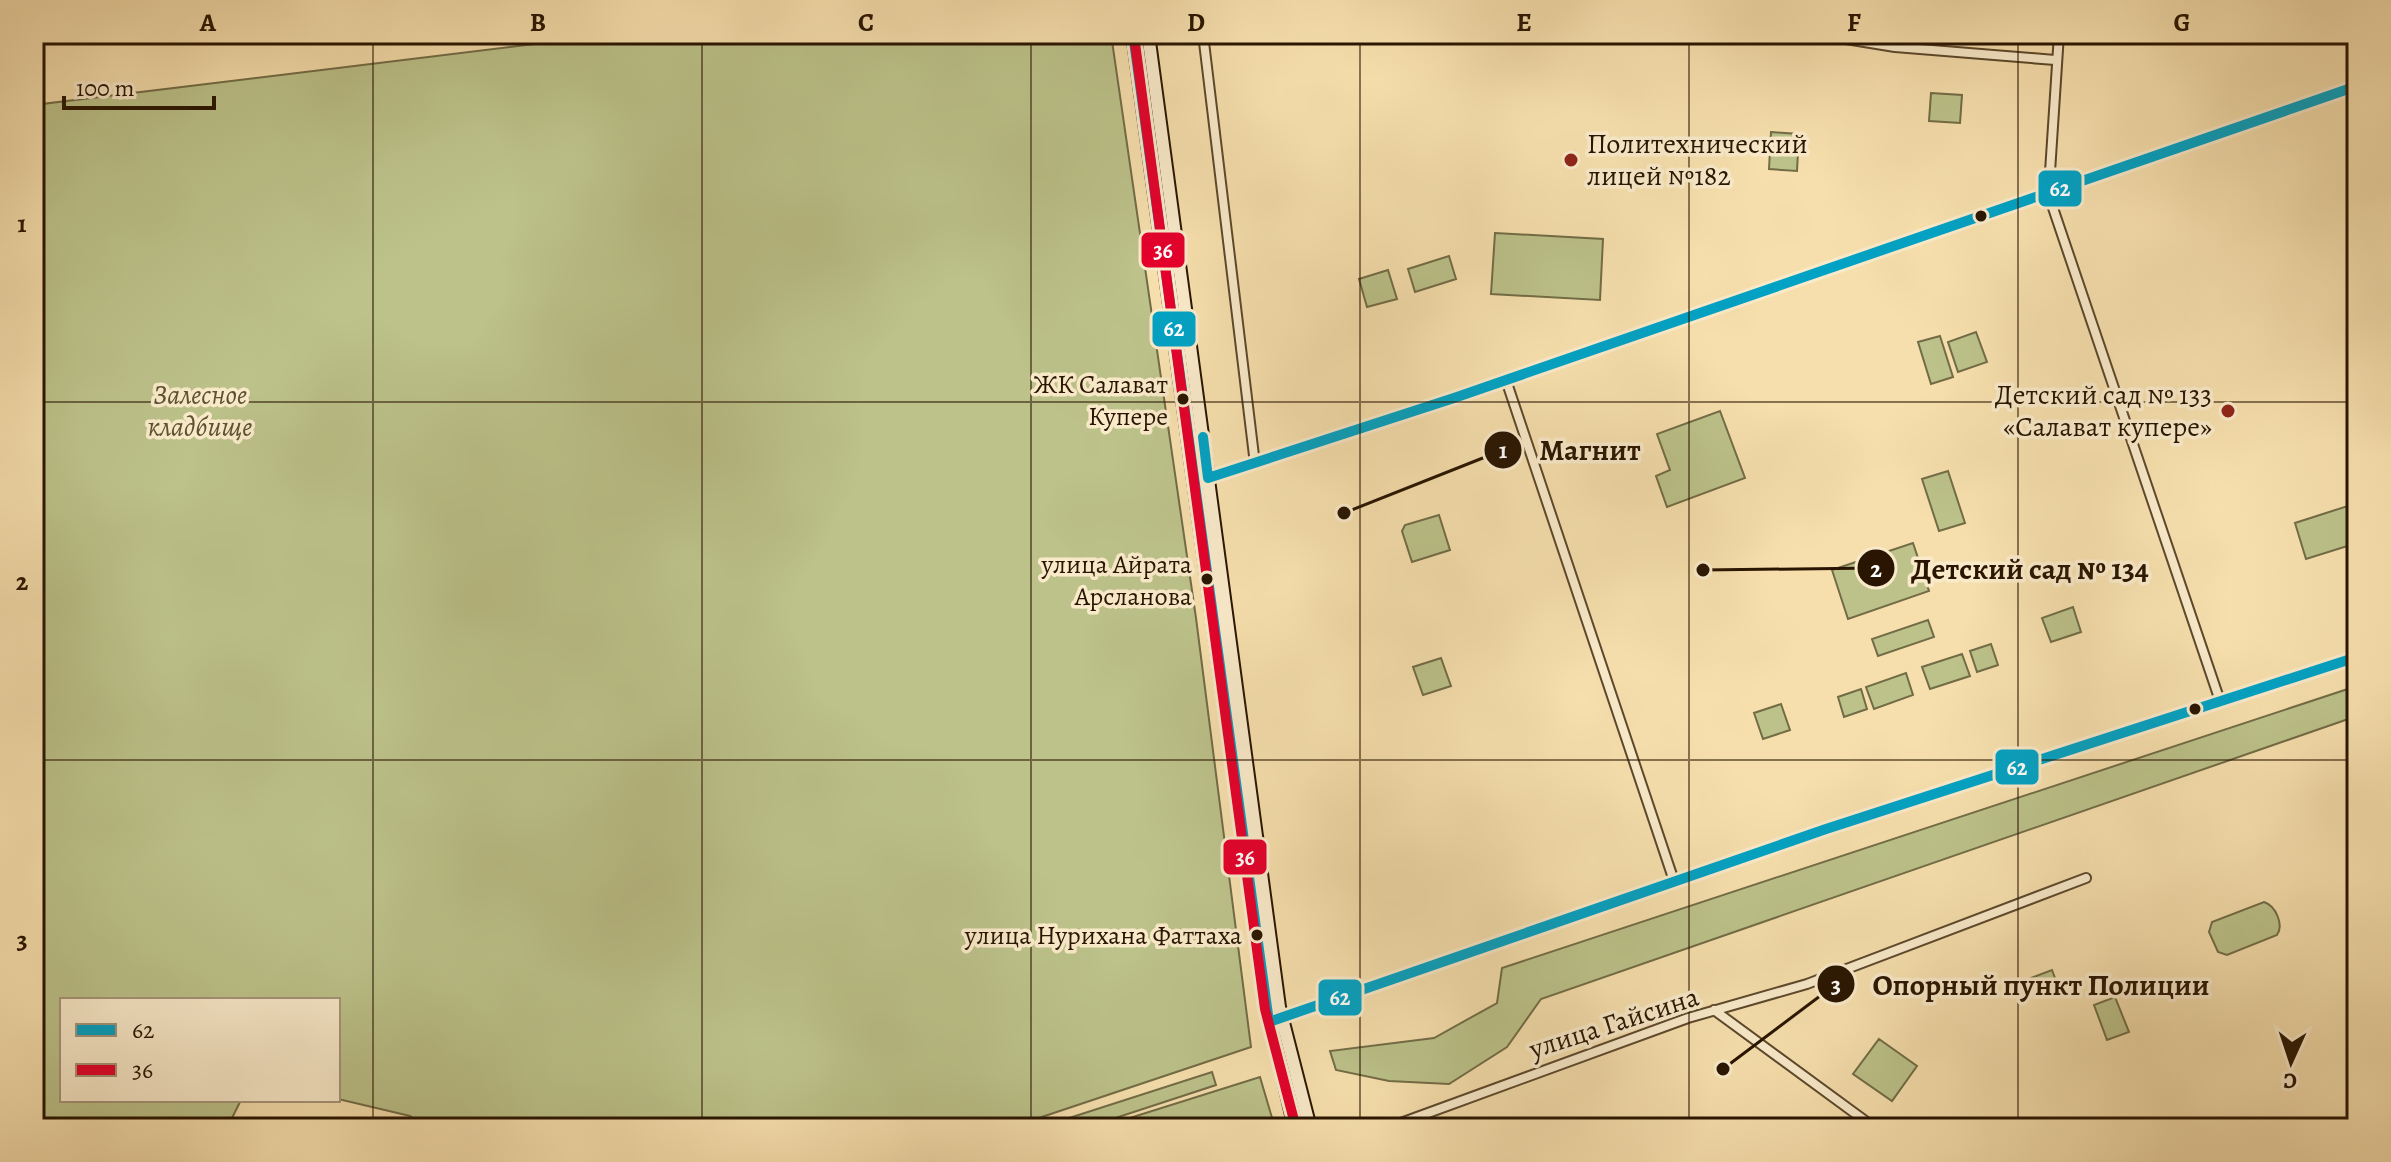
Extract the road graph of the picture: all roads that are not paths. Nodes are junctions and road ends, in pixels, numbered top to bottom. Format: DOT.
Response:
graph roads {
  1 [pos="1133,34"];
  2 [pos="1148,34"];
  3 [pos="1203,34"];
  4 [pos="1815,34"];
  5 [pos="2059,34"];
  6 [pos="2055,60"];
  7 [pos="2357,86"];
  8 [pos="2051,190"];
  9 [pos="1506,380"];
  10 [pos="1255,464"];
  11 [pos="1202,480"];
  12 [pos="2357,657"];
  13 [pos="2220,701"];
  14 [pos="2086,878"];
  15 [pos="1674,881"];
  16 [pos="1714,1010"];
  17 [pos="1275,1020"];
  18 [pos="1295,1128"];
  19 [pos="1310,1128"];
  20 [pos="1387,1128"];
  21 [pos="1875,1128"];
  1 -- 11 [label="street"];
  2 -- 11 [label="street"];
  3 -- 10 [label="street"];
  4 -- 6 [label="street"];
  5 -- 6 [label="street"];
  6 -- 8 [label="street"];
  7 -- 8 [label="street"];
  8 -- 9 [label="street"];
  8 -- 13 [label="street"];
  9 -- 10 [label="street"];
  9 -- 15 [label="street"];
  10 -- 11 [label="street"];
  11 -- 17 [label="street"];
  12 -- 13 [label="street"];
  13 -- 15 [label="street"];
  14 -- 16 [label="street"];
  15 -- 17 [label="street"];
  16 -- 20 [label="street, улица Гайсина"];
  16 -- 21 [label="street, улица Гайсина"];
  17 -- 18 [label="street"];
  17 -- 19 [label="street"];
}
